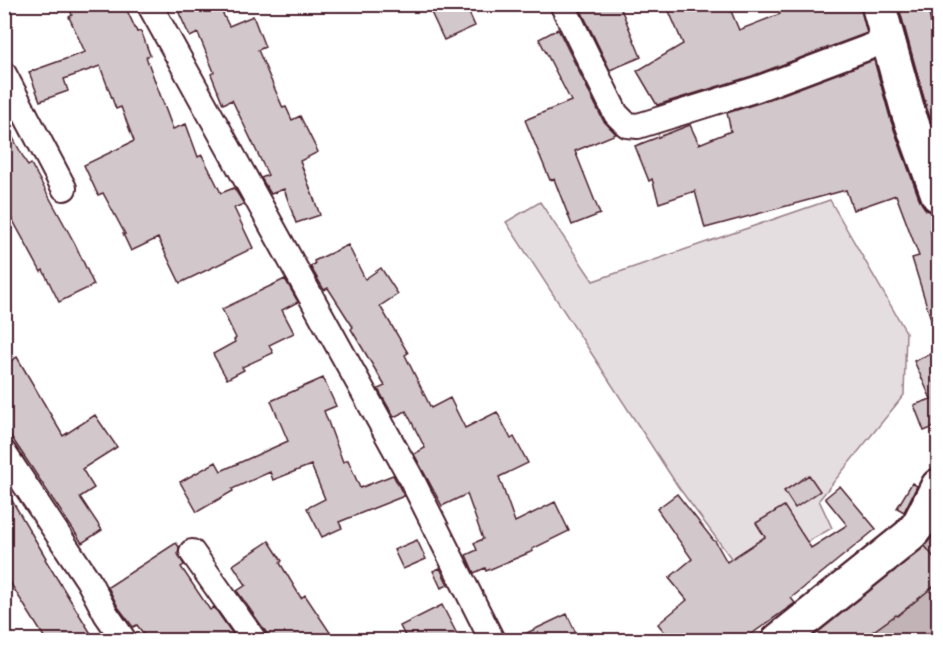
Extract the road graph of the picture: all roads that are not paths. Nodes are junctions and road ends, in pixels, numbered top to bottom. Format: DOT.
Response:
graph roads {
  1 [pos="149,4"];
  2 [pos="562,4"];
  3 [pos="878,4"];
  4 [pos="888,40"];
  5 [pos="4,74"];
  6 [pos="64,188"];
  7 [pos="939,195"];
  8 [pos="4,453"];
  9 [pos="939,486"];
  10 [pos="192,552"];
  11 [pos="124,640"];
  12 [pos="254,640"];
  13 [pos="492,640"];
  14 [pos="779,640"];
  1 -- 13 [label="street"];
  2 -- 4 [label="street"];
  3 -- 4 [label="street"];
  4 -- 7 [label="street"];
  5 -- 6 [label="street"];
  8 -- 11 [label="street"];
  9 -- 14 [label="street"];
  10 -- 12 [label="street"];
}
